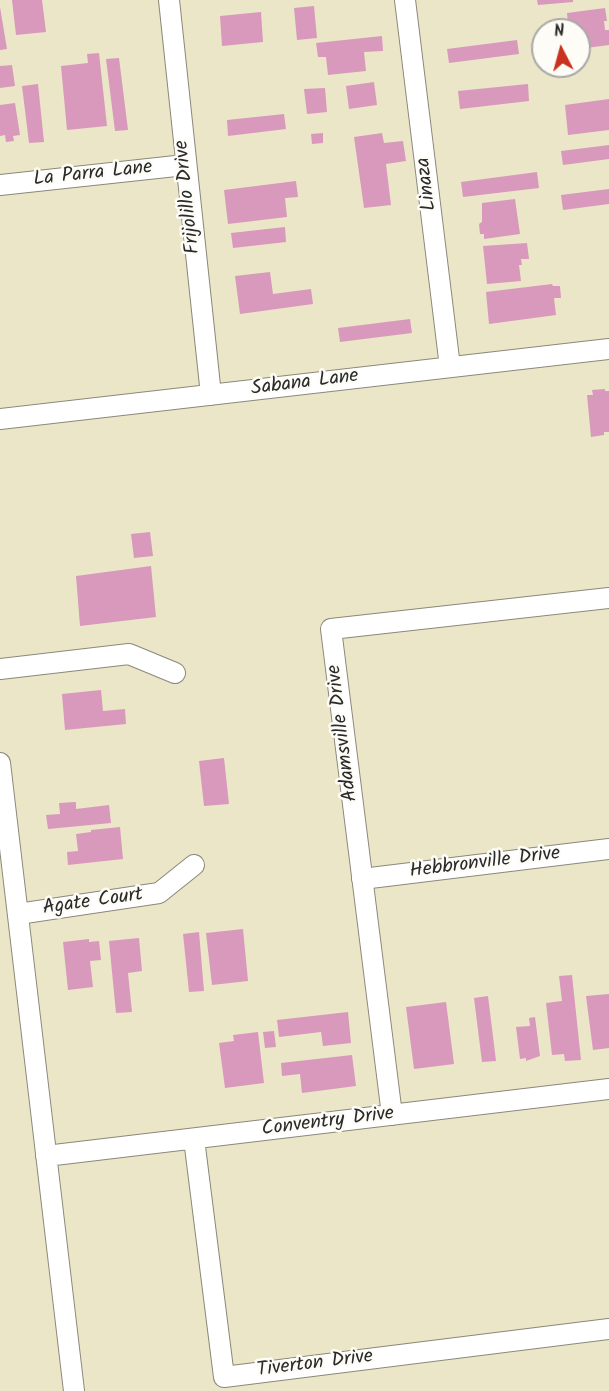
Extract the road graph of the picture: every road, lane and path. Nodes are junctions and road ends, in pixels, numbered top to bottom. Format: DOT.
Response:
graph roads {
  1 [pos="169,0"];
  2 [pos="405,0"];
  3 [pos="185,165"];
  4 [pos="0,185"];
  5 [pos="609,349"];
  6 [pos="450,367"];
  7 [pos="211,395"];
  8 [pos="0,419"];
  9 [pos="609,598"];
  10 [pos="0,669"];
  11 [pos="175,673"];
  12 [pos="0,763"];
  13 [pos="609,849"];
  14 [pos="194,865"];
  15 [pos="362,879"];
  16 [pos="18,914"];
  17 [pos="609,1089"];
  18 [pos="392,1115"];
  19 [pos="194,1139"];
  20 [pos="46,1156"];
  21 [pos="609,1329"];
  22 [pos="74,1391"];
  1 -- 3 [label="street, Frijolillo Drive"];
  2 -- 6 [label="street, Linaza"];
  3 -- 4 [label="street, La Parra Lane"];
  3 -- 7 [label="street, Frijolillo Drive"];
  5 -- 6 [label="street, Sabana Lane"];
  6 -- 7 [label="street, Sabana Lane"];
  7 -- 8 [label="street, Sabana Lane"];
  9 -- 15 [label="street, Adamsville Drive"];
  10 -- 11 [label="street"];
  12 -- 16 [label="street"];
  13 -- 15 [label="street, Hebbronville Drive"];
  14 -- 16 [label="street, Agate Court"];
  15 -- 18 [label="street, Adamsville Drive"];
  16 -- 20 [label="street"];
  17 -- 18 [label="street, Conventry Drive"];
  18 -- 19 [label="street, Conventry Drive"];
  19 -- 20 [label="street, Conventry Drive"];
  19 -- 21 [label="street, Tiverton Drive"];
  20 -- 22 [label="street"];
}
